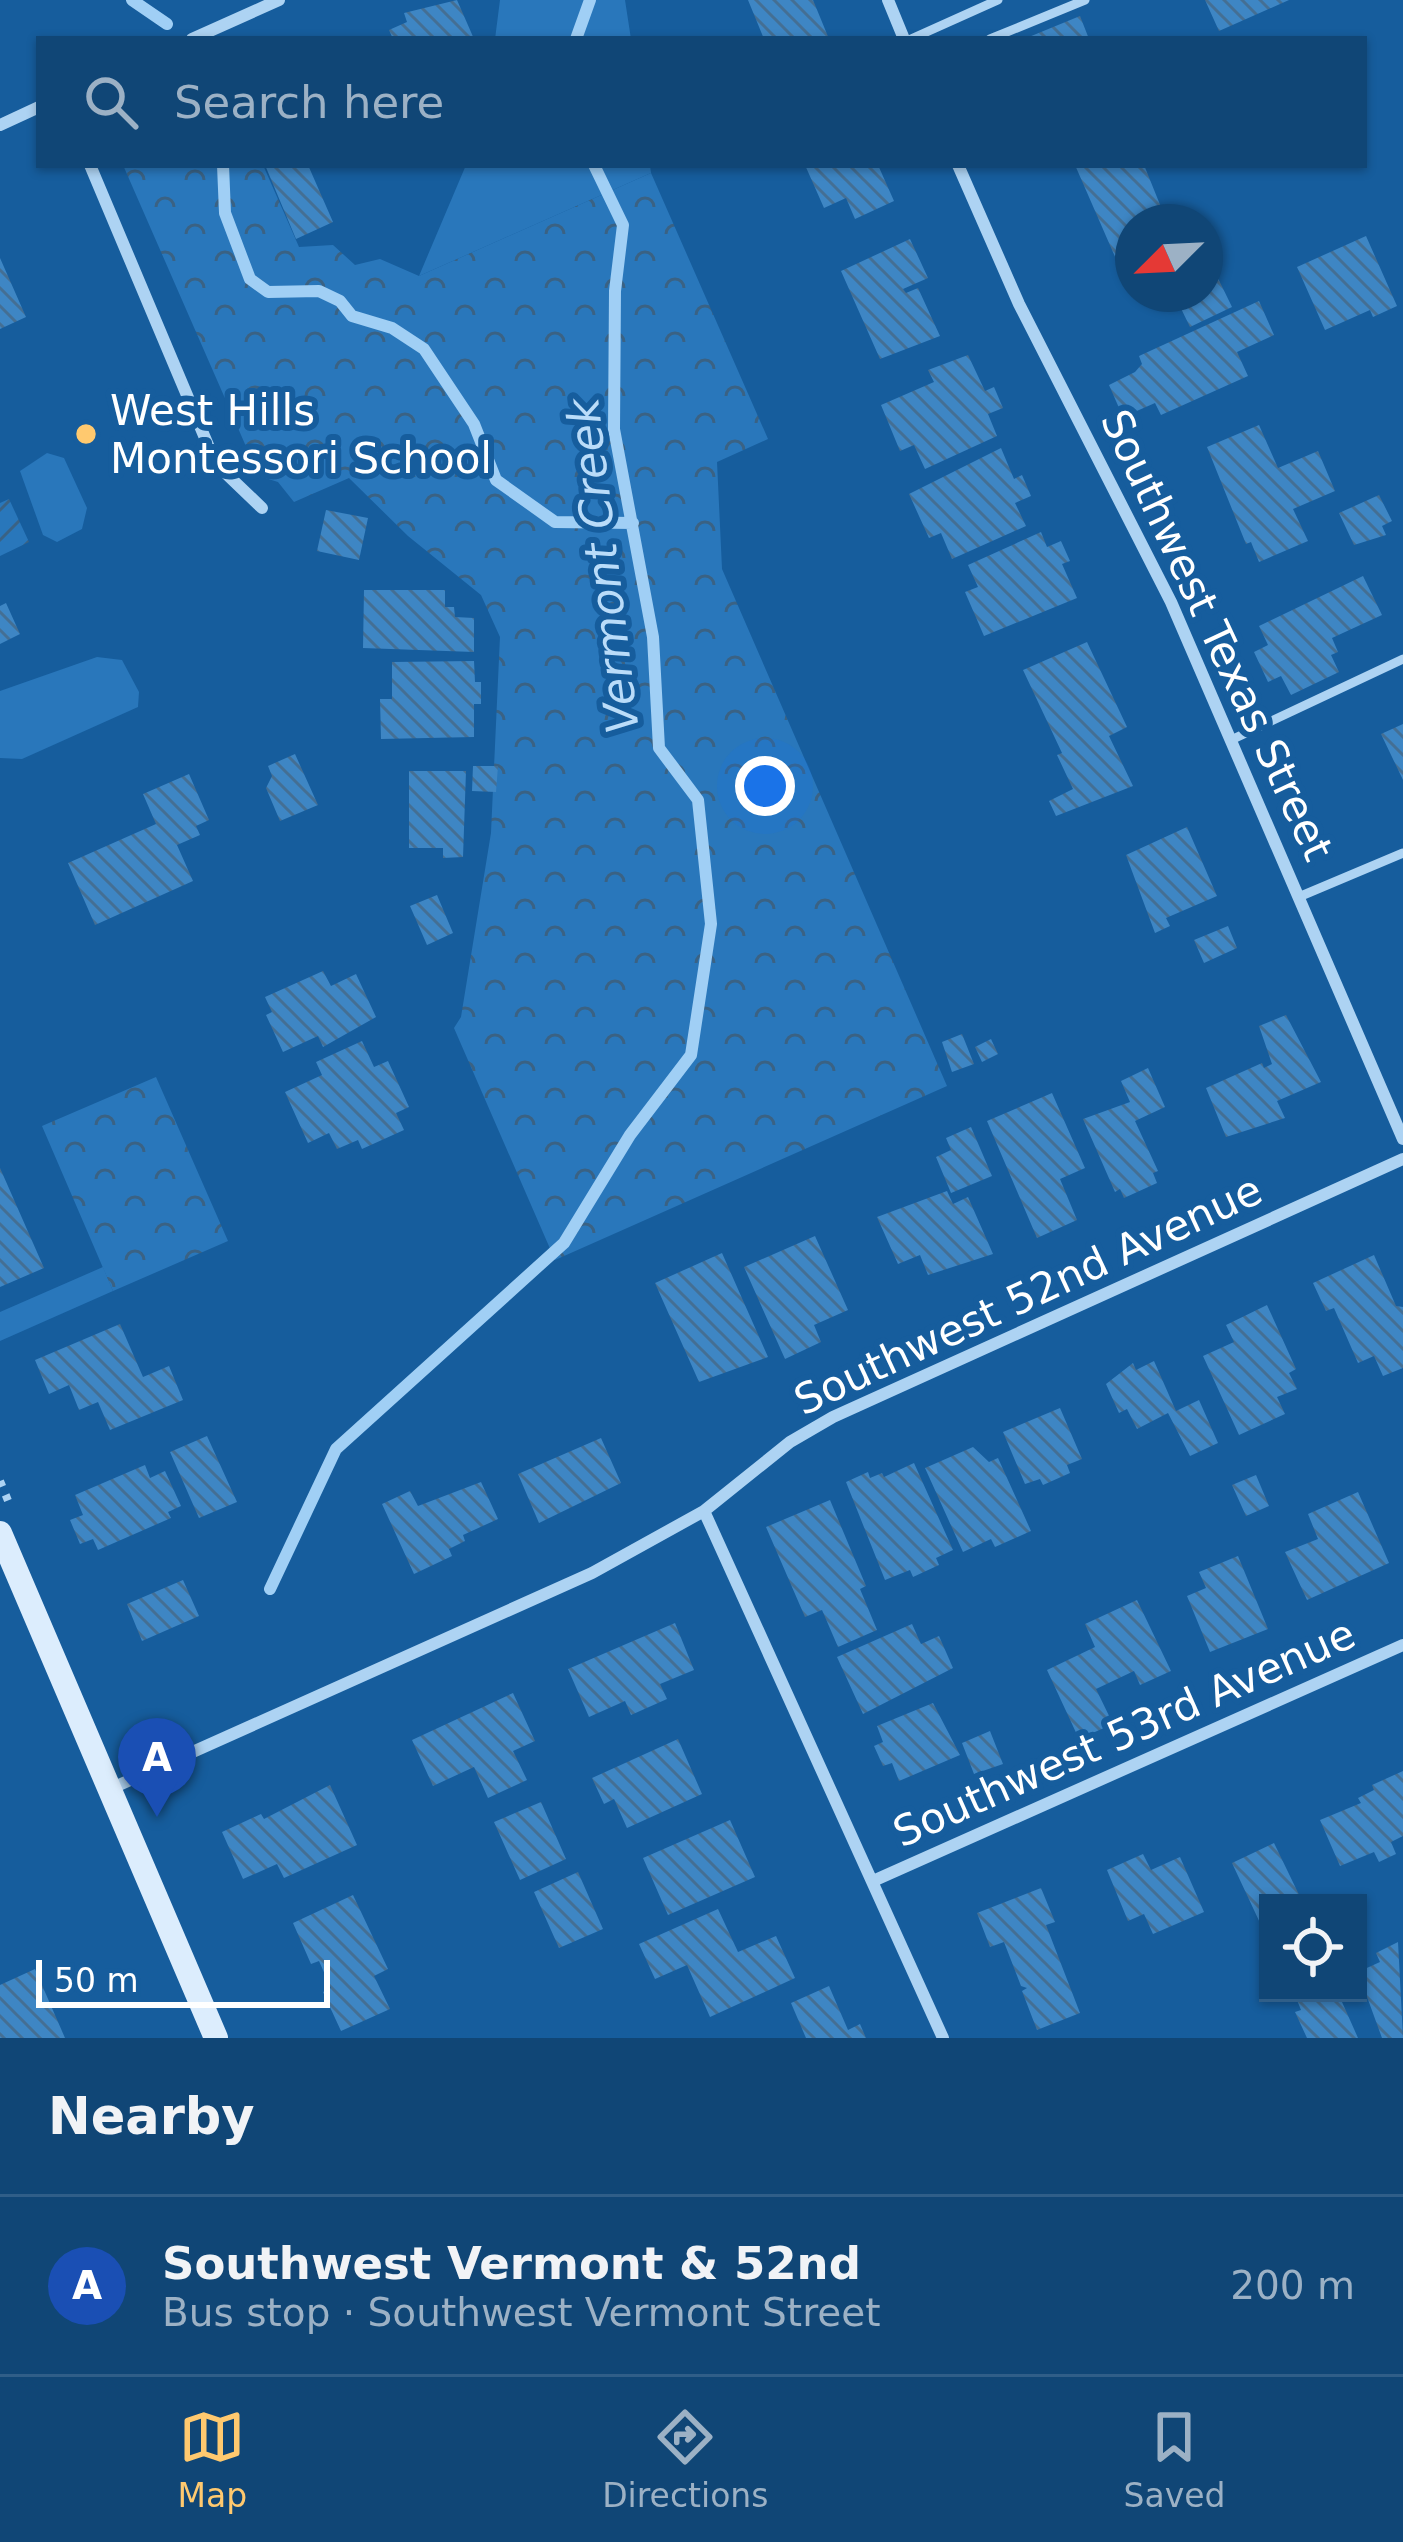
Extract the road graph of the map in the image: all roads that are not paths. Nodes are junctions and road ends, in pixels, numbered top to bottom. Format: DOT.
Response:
graph roads {
  1 [pos="279,0"];
  2 [pos="887,0"];
  3 [pos="998,0"];
  4 [pos="1085,0"];
  5 [pos="199,36"];
  6 [pos="906,36"];
  7 [pos="915,36"];
  8 [pos="997,36"];
  9 [pos="36,108"];
  10 [pos="0,125"];
  11 [pos="91,168"];
  12 [pos="959,168"];
  13 [pos="262,508"];
  14 [pos="1403,659"];
  15 [pos="1231,740"];
  16 [pos="1403,853"];
  17 [pos="1301,896"];
  18 [pos="1403,1139"];
  19 [pos="1403,1159"];
  20 [pos="704,1511"];
  21 [pos="0,1533"];
  22 [pos="1403,1645"];
  23 [pos="109,1789"];
  24 [pos="873,1881"];
  25 [pos="216,2038"];
  26 [pos="943,2038"];
  1 -- 5 [label="street"];
  2 -- 6 [label="street"];
  3 -- 7 [label="lane"];
  4 -- 8 [label="lane"];
  9 -- 10 [label="street"];
  11 -- 13 [label="street"];
  12 -- 15 [label="street, Southwest Texas Street"];
  14 -- 15 [label="lane"];
  15 -- 17 [label="street, Southwest Texas Street"];
  16 -- 17 [label="lane"];
  17 -- 18 [label="street, Southwest Texas Street"];
  19 -- 20 [label="street, Southwest 52nd Avenue"];
  20 -- 23 [label="street, Southwest 52nd Avenue"];
  20 -- 24 [label="street"];
  21 -- 23 [label="main road"];
  22 -- 24 [label="street, Southwest 53rd Avenue"];
  23 -- 25 [label="main road"];
  24 -- 26 [label="street"];
}
